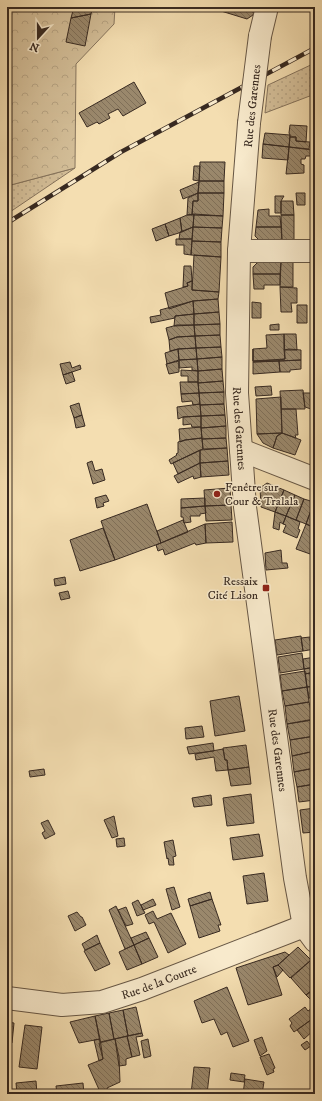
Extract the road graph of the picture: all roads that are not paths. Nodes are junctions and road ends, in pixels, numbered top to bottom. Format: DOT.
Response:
graph roads {
  1 [pos="267,7"];
  2 [pos="239,251"];
  3 [pos="315,251"];
  4 [pos="241,450"];
  5 [pos="315,479"];
  6 [pos="310,933"];
  7 [pos="7,998"];
  1 -- 2 [label="street, Rue des Garennes, bridge"];
  2 -- 3 [label="street"];
  2 -- 4 [label="street, Rue des Garennes"];
  4 -- 5 [label="street"];
  4 -- 6 [label="street, Rue des Garennes"];
  6 -- 7 [label="street, Rue de la Courte"];
}
